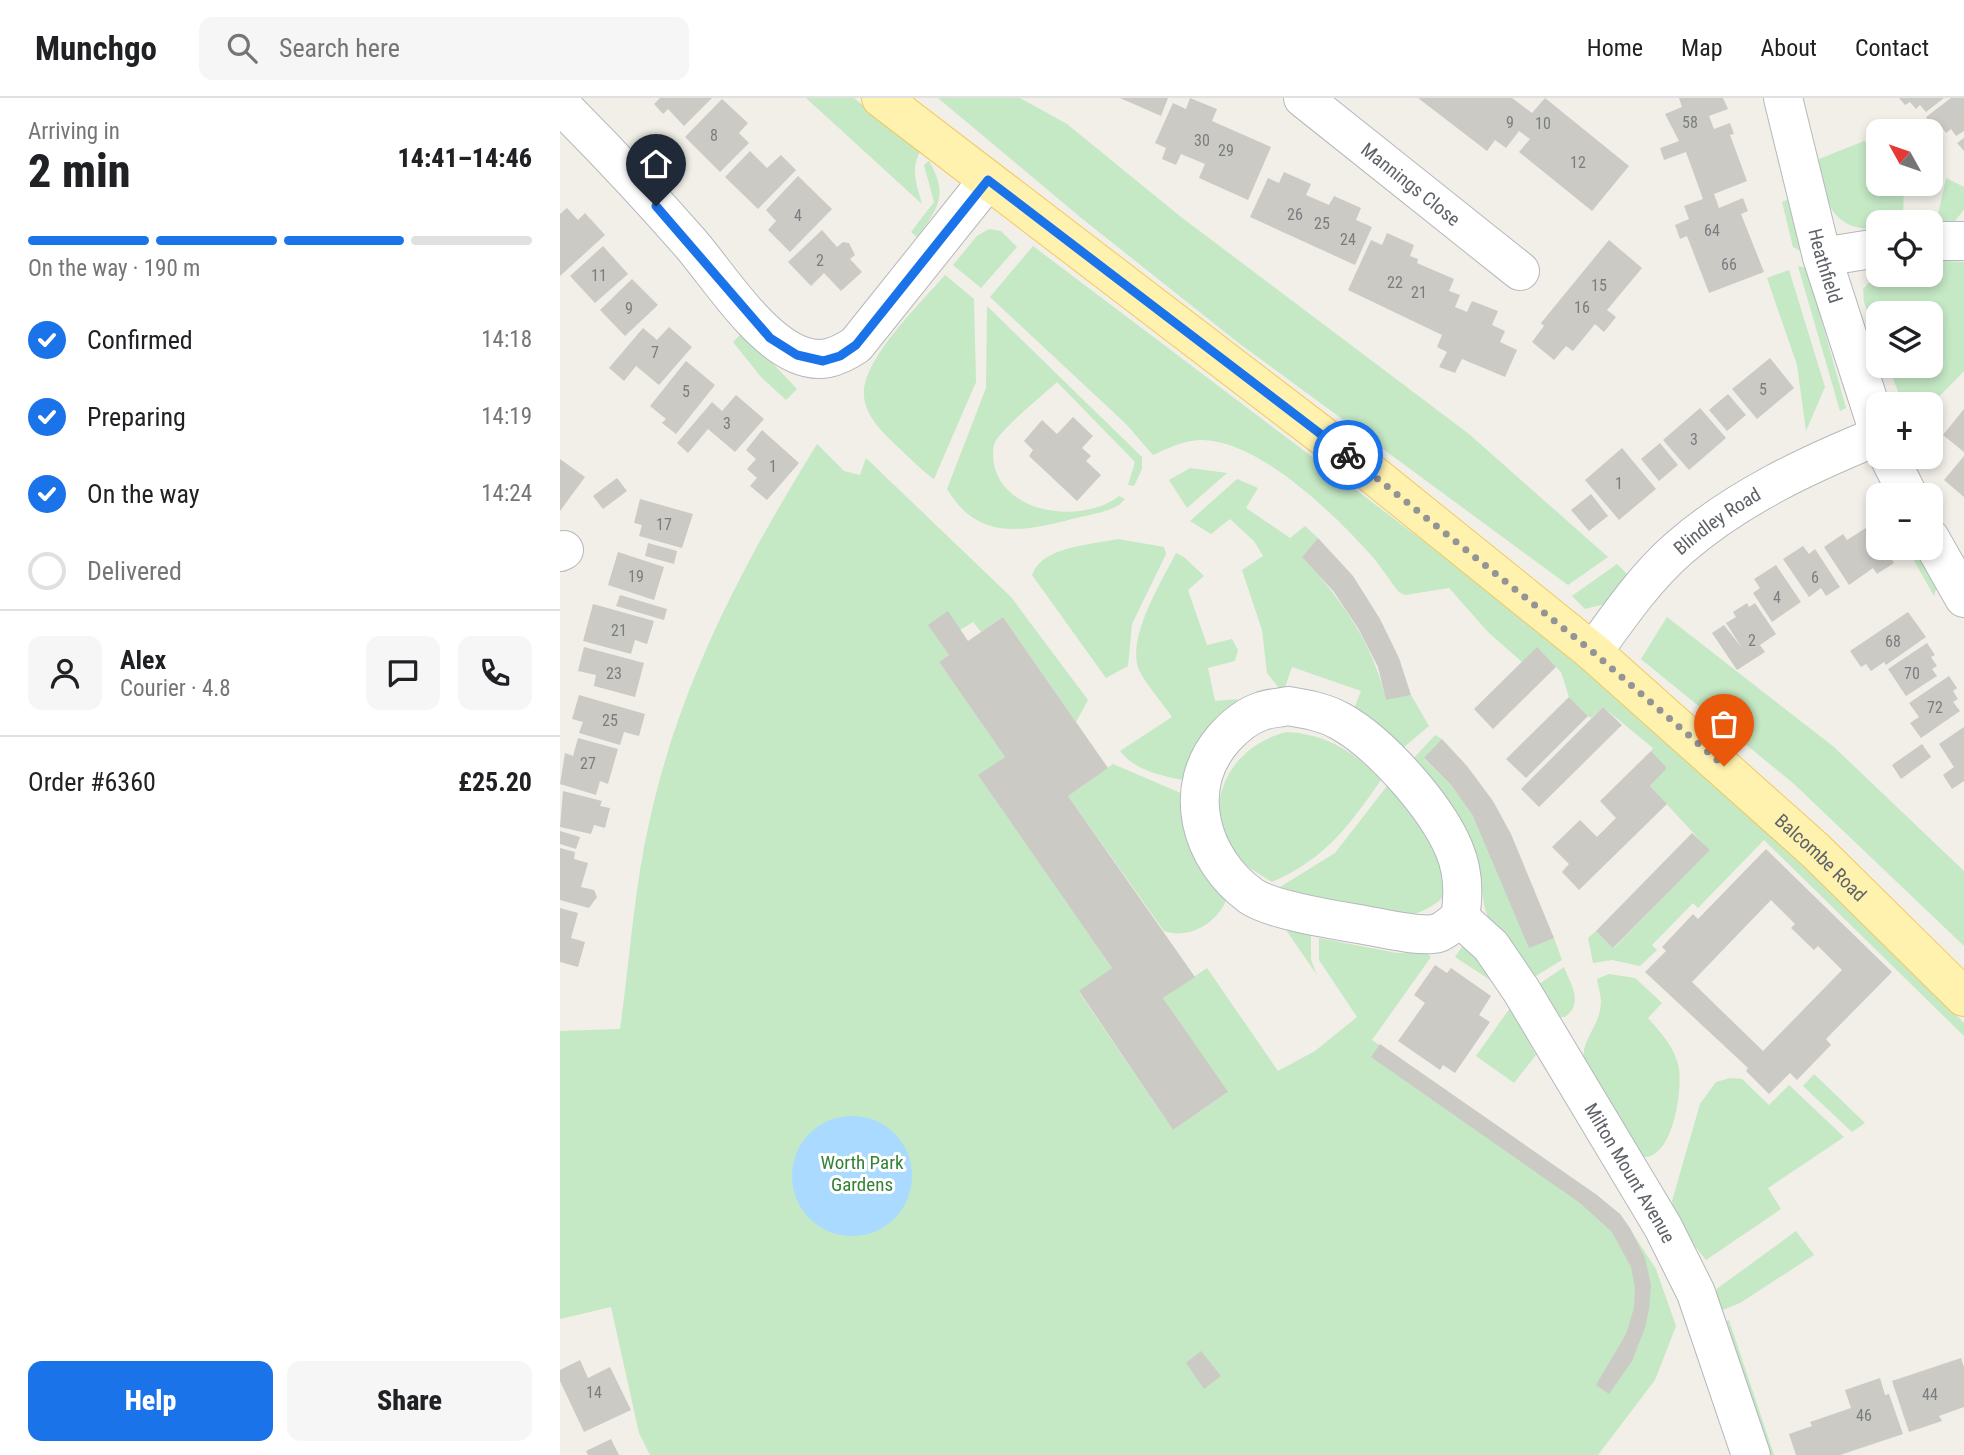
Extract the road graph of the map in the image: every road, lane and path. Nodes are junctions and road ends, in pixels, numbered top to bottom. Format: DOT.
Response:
graph roads {
  1 [pos="881,98"];
  2 [pos="1303,98"];
  3 [pos="1783,98"];
  4 [pos="560,104"];
  5 [pos="988,180"];
  6 [pos="1943,240"];
  7 [pos="1964,241"];
  8 [pos="1866,250"];
  9 [pos="1822,257"];
  10 [pos="1520,271"];
  11 [pos="1866,393"];
  12 [pos="1866,441"];
  13 [pos="1942,560"];
  14 [pos="1964,598"];
  15 [pos="1593,652"];
  16 [pos="1460,918"];
  17 [pos="1964,997"];
  18 [pos="1751,1455"];
  1 -- 5 [label="main road, Balcombe Road"];
  2 -- 10 [label="street, Mannings Close"];
  3 -- 9 [label="street, Heathfield"];
  4 -- 5 [label="street"];
  5 -- 15 [label="main road, Balcombe Road"];
  6 -- 7 [label="street"];
  8 -- 9 [label="street"];
  9 -- 11 [label="street, Heathfield"];
  12 -- 15 [label="street, Blindley Road"];
  13 -- 14 [label="street"];
  15 -- 17 [label="main road, Balcombe Road"];
  16 -- 16 [label="street"];
  16 -- 18 [label="street, Milton Mount Avenue"];
}
